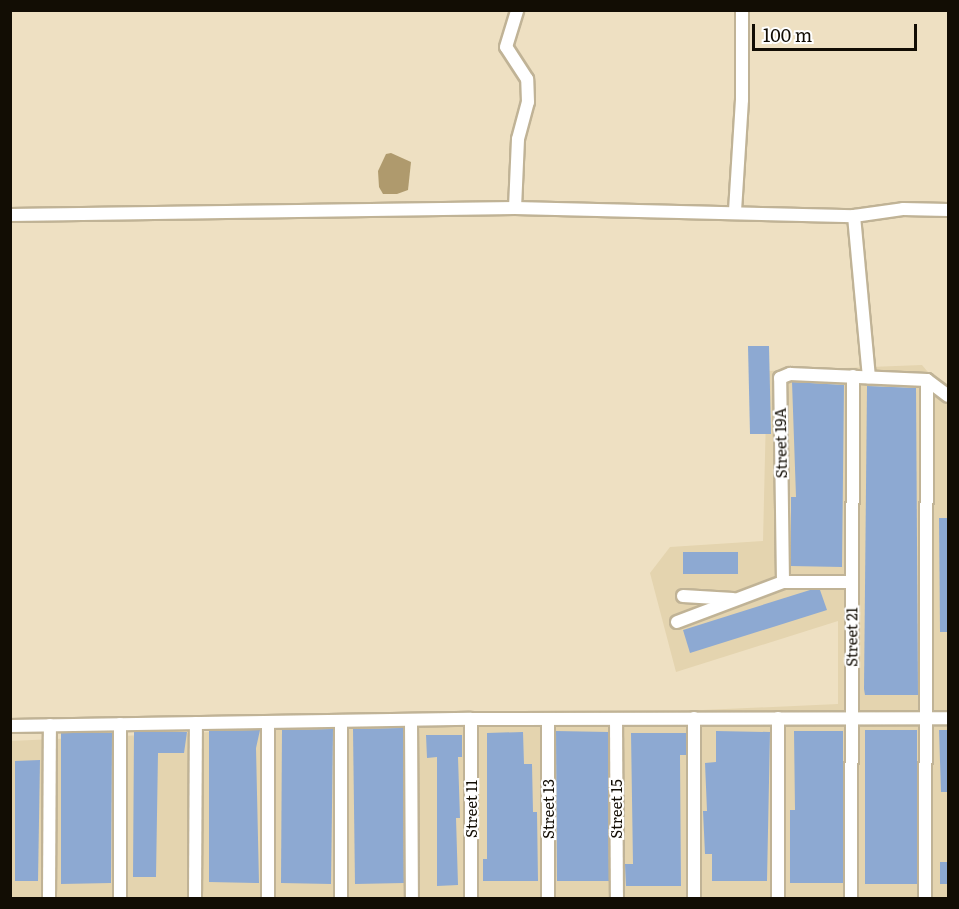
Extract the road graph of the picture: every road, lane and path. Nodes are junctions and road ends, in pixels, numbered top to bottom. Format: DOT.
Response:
graph roads {
  1 [pos="517,10"];
  2 [pos="741,10"];
  3 [pos="515,208"];
  4 [pos="948,210"];
  5 [pos="735,211"];
  6 [pos="10,215"];
  7 [pos="854,216"];
  8 [pos="853,376"];
  9 [pos="869,377"];
  10 [pos="927,380"];
  11 [pos="948,396"];
  12 [pos="783,582"];
  13 [pos="852,582"];
  14 [pos="683,596"];
  15 [pos="737,599"];
  16 [pos="677,622"];
  17 [pos="548,718"];
  18 [pos="616,718"];
  19 [pos="694,718"];
  20 [pos="778,718"];
  21 [pos="851,718"];
  22 [pos="926,718"];
  23 [pos="948,718"];
  24 [pos="471,719"];
  25 [pos="411,720"];
  26 [pos="341,721"];
  27 [pos="268,722"];
  28 [pos="196,723"];
  29 [pos="120,724"];
  30 [pos="50,725"];
  31 [pos="10,726"];
  32 [pos="49,898"];
  33 [pos="120,898"];
  34 [pos="195,898"];
  35 [pos="268,898"];
  36 [pos="341,898"];
  37 [pos="412,898"];
  38 [pos="471,898"];
  39 [pos="548,898"];
  40 [pos="617,898"];
  41 [pos="694,898"];
  42 [pos="778,898"];
  43 [pos="851,898"];
  44 [pos="925,898"];
  1 -- 3 [label="street"];
  2 -- 5 [label="street"];
  3 -- 5 [label="street"];
  3 -- 6 [label="street"];
  4 -- 7 [label="street"];
  5 -- 7 [label="street"];
  7 -- 9 [label="street"];
  8 -- 9 [label="street"];
  8 -- 12 [label="street, Street 19A"];
  8 -- 13 [label="street, Street 21"];
  9 -- 10 [label="street"];
  10 -- 11 [label="street"];
  10 -- 22 [label="street"];
  12 -- 13 [label="street"];
  12 -- 15 [label="street"];
  13 -- 21 [label="street, Street 21"];
  14 -- 15 [label="street"];
  15 -- 16 [label="street"];
  17 -- 18 [label="street"];
  17 -- 24 [label="street"];
  17 -- 39 [label="street, Street 13"];
  18 -- 19 [label="street"];
  18 -- 40 [label="street, Street 15"];
  19 -- 20 [label="street"];
  19 -- 41 [label="street"];
  20 -- 21 [label="street"];
  20 -- 42 [label="street"];
  21 -- 22 [label="street"];
  21 -- 43 [label="street, Street 21"];
  22 -- 23 [label="street"];
  22 -- 44 [label="street"];
  24 -- 25 [label="street"];
  24 -- 38 [label="street, Street 11"];
  25 -- 26 [label="street"];
  25 -- 37 [label="street"];
  26 -- 27 [label="street"];
  26 -- 36 [label="street"];
  27 -- 28 [label="street"];
  27 -- 35 [label="street"];
  28 -- 29 [label="street"];
  28 -- 34 [label="street"];
  29 -- 30 [label="street"];
  29 -- 33 [label="street"];
  30 -- 31 [label="street"];
  30 -- 32 [label="street"];
}
